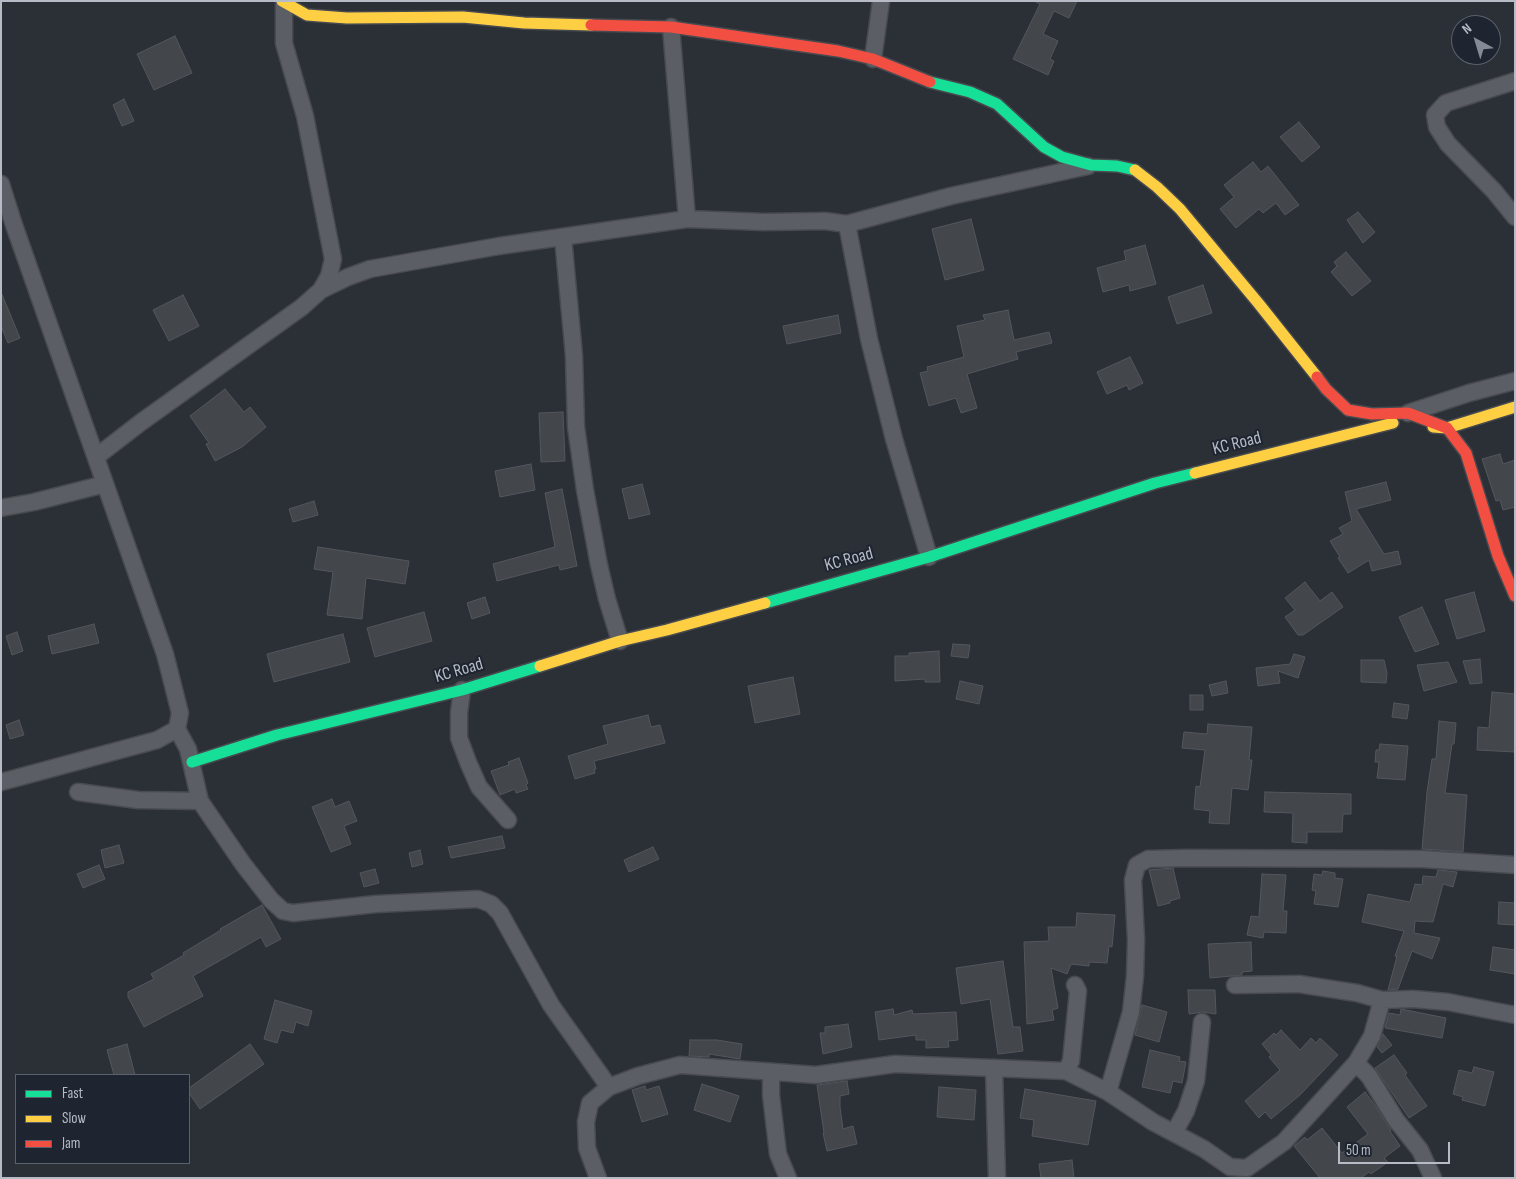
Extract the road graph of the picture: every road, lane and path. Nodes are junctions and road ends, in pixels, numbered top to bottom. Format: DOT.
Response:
graph roads {
  1 [pos="881,1"];
  2 [pos="283,2"];
  3 [pos="671,27"];
  4 [pos="873,58"];
  5 [pos="1515,81"];
  6 [pos="1091,165"];
  7 [pos="1,184"];
  8 [pos="1515,217"];
  9 [pos="687,219"];
  10 [pos="846,224"];
  11 [pos="563,237"];
  12 [pos="320,290"];
  13 [pos="1515,381"];
  14 [pos="1515,407"];
  15 [pos="1408,413"];
  16 [pos="1446,428"];
  17 [pos="96,457"];
  18 [pos="105,484"];
  19 [pos="1,508"];
  20 [pos="929,557"];
  21 [pos="1515,596"];
  22 [pos="620,641"];
  23 [pos="462,690"];
  24 [pos="177,729"];
  25 [pos="192,762"];
  26 [pos="1,782"];
  27 [pos="78,792"];
  28 [pos="200,800"];
  29 [pos="508,820"];
  30 [pos="1515,865"];
  31 [pos="1235,984"];
  32 [pos="1075,985"];
  33 [pos="1382,1000"];
  34 [pos="1515,1015"];
  35 [pos="1202,1022"];
  36 [pos="1356,1062"];
  37 [pos="994,1068"];
  38 [pos="1066,1071"];
  39 [pos="771,1073"];
  40 [pos="609,1087"];
  41 [pos="1108,1092"];
  42 [pos="1174,1133"];
  43 [pos="1232,1172"];
  44 [pos="598,1178"];
  45 [pos="788,1178"];
  46 [pos="997,1178"];
  47 [pos="1433,1178"];
  1 -- 4 [label="street"];
  2 -- 3 [label="street"];
  2 -- 12 [label="street"];
  3 -- 4 [label="street"];
  3 -- 9 [label="street"];
  4 -- 6 [label="street"];
  5 -- 8 [label="street"];
  6 -- 10 [label="street"];
  6 -- 15 [label="street"];
  7 -- 17 [label="street"];
  9 -- 10 [label="street"];
  9 -- 11 [label="street"];
  10 -- 20 [label="street"];
  11 -- 12 [label="street"];
  11 -- 22 [label="street"];
  12 -- 17 [label="street"];
  13 -- 15 [label="street"];
  14 -- 16 [label="street, KC Road"];
  15 -- 16 [label="street"];
  16 -- 20 [label="street, KC Road"];
  16 -- 21 [label="street"];
  17 -- 18 [label="street"];
  18 -- 19 [label="street"];
  18 -- 24 [label="street"];
  20 -- 22 [label="street, KC Road"];
  22 -- 23 [label="street, KC Road"];
  23 -- 25 [label="street, KC Road"];
  23 -- 29 [label="street"];
  24 -- 25 [label="street"];
  24 -- 26 [label="street"];
  25 -- 28 [label="street"];
  27 -- 28 [label="street"];
  28 -- 40 [label="street"];
  30 -- 41 [label="street"];
  31 -- 33 [label="street"];
  32 -- 38 [label="street"];
  33 -- 34 [label="street"];
  33 -- 36 [label="street"];
  35 -- 42 [label="street"];
  36 -- 43 [label="street"];
  36 -- 47 [label="street"];
  37 -- 38 [label="street"];
  37 -- 39 [label="street"];
  37 -- 46 [label="street"];
  38 -- 41 [label="street"];
  39 -- 40 [label="street"];
  39 -- 45 [label="street"];
  40 -- 44 [label="street"];
  41 -- 42 [label="street"];
  42 -- 43 [label="street"];
}
